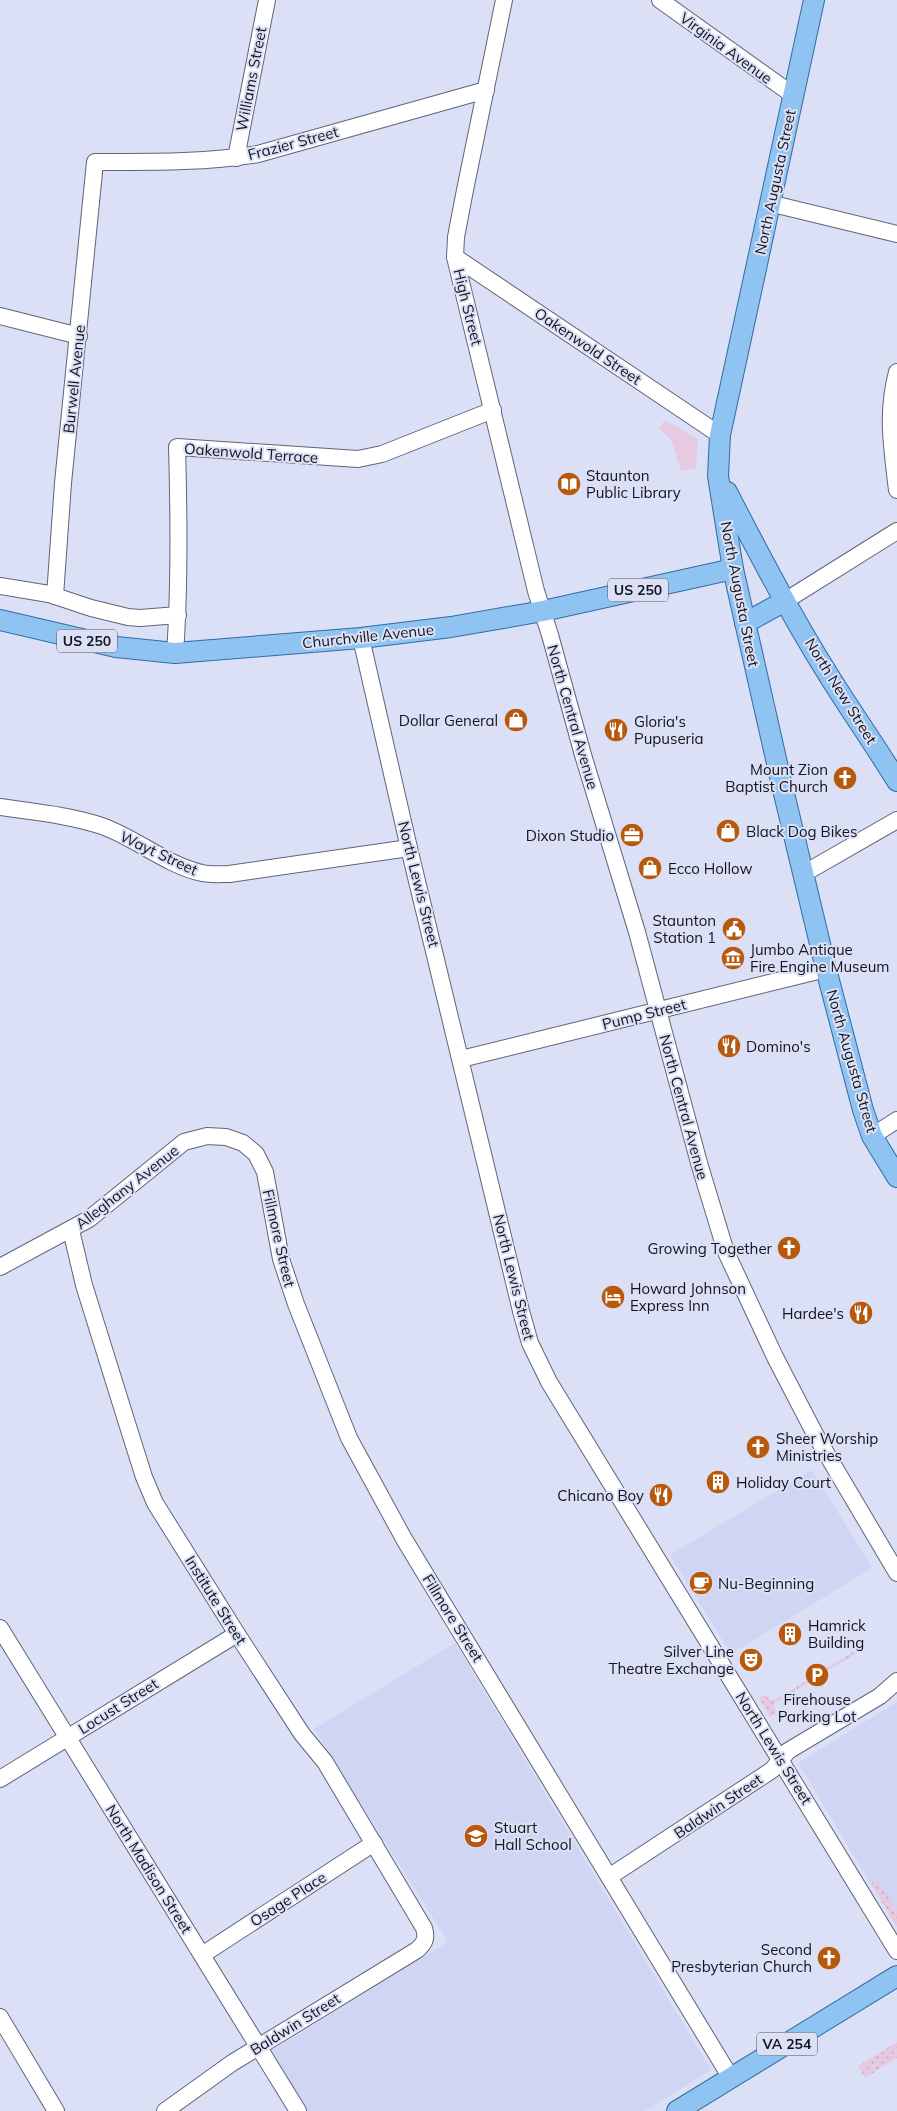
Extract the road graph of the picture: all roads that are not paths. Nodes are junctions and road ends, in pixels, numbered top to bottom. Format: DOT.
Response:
graph roads {
  1 [pos="267,0"];
  2 [pos="504,0"];
  3 [pos="660,0"];
  4 [pos="814,0"];
  5 [pos="486,90"];
  6 [pos="793,95"];
  7 [pos="236,158"];
  8 [pos="95,162"];
  9 [pos="769,203"];
  10 [pos="897,234"];
  11 [pos="455,257"];
  12 [pos="0,316"];
  13 [pos="79,336"];
  14 [pos="897,372"];
  15 [pos="493,410"];
  16 [pos="720,435"];
  17 [pos="718,476"];
  18 [pos="897,490"];
  19 [pos="897,531"];
  20 [pos="733,569"];
  21 [pos="0,586"];
  22 [pos="55,596"];
  23 [pos="784,600"];
  24 [pos="543,611"];
  25 [pos="178,615"];
  26 [pos="0,620"];
  27 [pos="745,623"];
  28 [pos="361,638"];
  29 [pos="175,653"];
  30 [pos="897,781"];
  31 [pos="0,807"];
  32 [pos="897,820"];
  33 [pos="409,848"];
  34 [pos="803,874"];
  35 [pos="826,969"];
  36 [pos="658,1010"];
  37 [pos="461,1059"];
  38 [pos="897,1120"];
  39 [pos="872,1136"];
  40 [pos="231,1138"];
  41 [pos="897,1177"];
  42 [pos="71,1230"];
  43 [pos="0,1267"];
  44 [pos="897,1573"];
  45 [pos="0,1628"];
  46 [pos="237,1634"];
  47 [pos="897,1681"];
  48 [pos="68,1738"];
  49 [pos="780,1760"];
  50 [pos="0,1779"];
  51 [pos="374,1843"];
  52 [pos="609,1878"];
  53 [pos="426,1939"];
  54 [pos="897,1951"];
  55 [pos="202,1955"];
  56 [pos="897,1976"];
  57 [pos="0,2016"];
  58 [pos="259,2047"];
  59 [pos="731,2078"];
  60 [pos="56,2111"];
  61 [pos="164,2111"];
  62 [pos="298,2111"];
  63 [pos="677,2111"];
  1 -- 7 [label="street, Williams Street"];
  2 -- 5 [label="street, High Street"];
  3 -- 6 [label="street, Virginia Avenue"];
  4 -- 6 [label="main road, North Augusta Street"];
  5 -- 7 [label="street, Frazier Street"];
  5 -- 11 [label="street, High Street"];
  6 -- 9 [label="main road, North Augusta Street"];
  7 -- 8 [label="street, Frazier Street"];
  8 -- 13 [label="street, Burwell Avenue"];
  9 -- 10 [label="street"];
  9 -- 16 [label="main road, North Augusta Street"];
  11 -- 15 [label="street, High Street"];
  11 -- 16 [label="street, Oakenwold Street"];
  12 -- 13 [label="street"];
  13 -- 22 [label="street, Burwell Avenue"];
  14 -- 18 [label="street"];
  15 -- 24 [label="street, High Street"];
  15 -- 25 [label="street, Oakenwold Terrace"];
  16 -- 17 [label="main road, North Augusta Street"];
  17 -- 20 [label="main road, North Augusta Street"];
  17 -- 23 [label="main road, North New Street"];
  19 -- 23 [label="street"];
  20 -- 24 [label="main road, Churchville Avenue / US 250"];
  20 -- 27 [label="main road, North Augusta Street"];
  21 -- 22 [label="street"];
  22 -- 25 [label="street"];
  23 -- 27 [label="main road"];
  23 -- 30 [label="main road, North New Street"];
  24 -- 28 [label="main road, Churchville Avenue / US 250"];
  24 -- 36 [label="street, North Central Avenue"];
  25 -- 29 [label="street, Oakenwold Terrace"];
  26 -- 29 [label="main road, Churchville Avenue / US 250"];
  27 -- 34 [label="main road, North Augusta Street"];
  28 -- 29 [label="main road, Churchville Avenue / US 250"];
  28 -- 33 [label="street, North Lewis Street"];
  31 -- 33 [label="street, Wayt Street"];
  32 -- 34 [label="street"];
  33 -- 37 [label="street, North Lewis Street"];
  34 -- 35 [label="main road, North Augusta Street"];
  35 -- 36 [label="street, Pump Street"];
  35 -- 39 [label="main road, North Augusta Street"];
  36 -- 37 [label="street, Pump Street"];
  36 -- 44 [label="street, North Central Avenue"];
  37 -- 49 [label="street, North Lewis Street"];
  38 -- 39 [label="street"];
  39 -- 41 [label="main road, North Augusta Street"];
  40 -- 42 [label="street, Alleghany Avenue"];
  40 -- 52 [label="street, Fillmore Street"];
  42 -- 43 [label="street, Alleghany Avenue"];
  42 -- 46 [label="street, Institute Street"];
  45 -- 48 [label="street, North Madison Street"];
  46 -- 48 [label="street, Locust Street"];
  46 -- 51 [label="street, Institute Street"];
  47 -- 49 [label="street, Baldwin Street"];
  48 -- 50 [label="street, Locust Street"];
  48 -- 55 [label="street, North Madison Street"];
  49 -- 52 [label="street, Baldwin Street"];
  49 -- 54 [label="street, North Lewis Street"];
  51 -- 53 [label="street, Institute Street"];
  51 -- 55 [label="street, Osage Place"];
  52 -- 59 [label="street, Fillmore Street"];
  53 -- 58 [label="street, Baldwin Street"];
  55 -- 58 [label="street, North Madison Street"];
  56 -- 59 [label="main road, VA 254"];
  57 -- 60 [label="street"];
  58 -- 61 [label="street, Baldwin Street"];
  58 -- 62 [label="street, North Madison Street"];
  59 -- 63 [label="main road, VA 254"];
}
